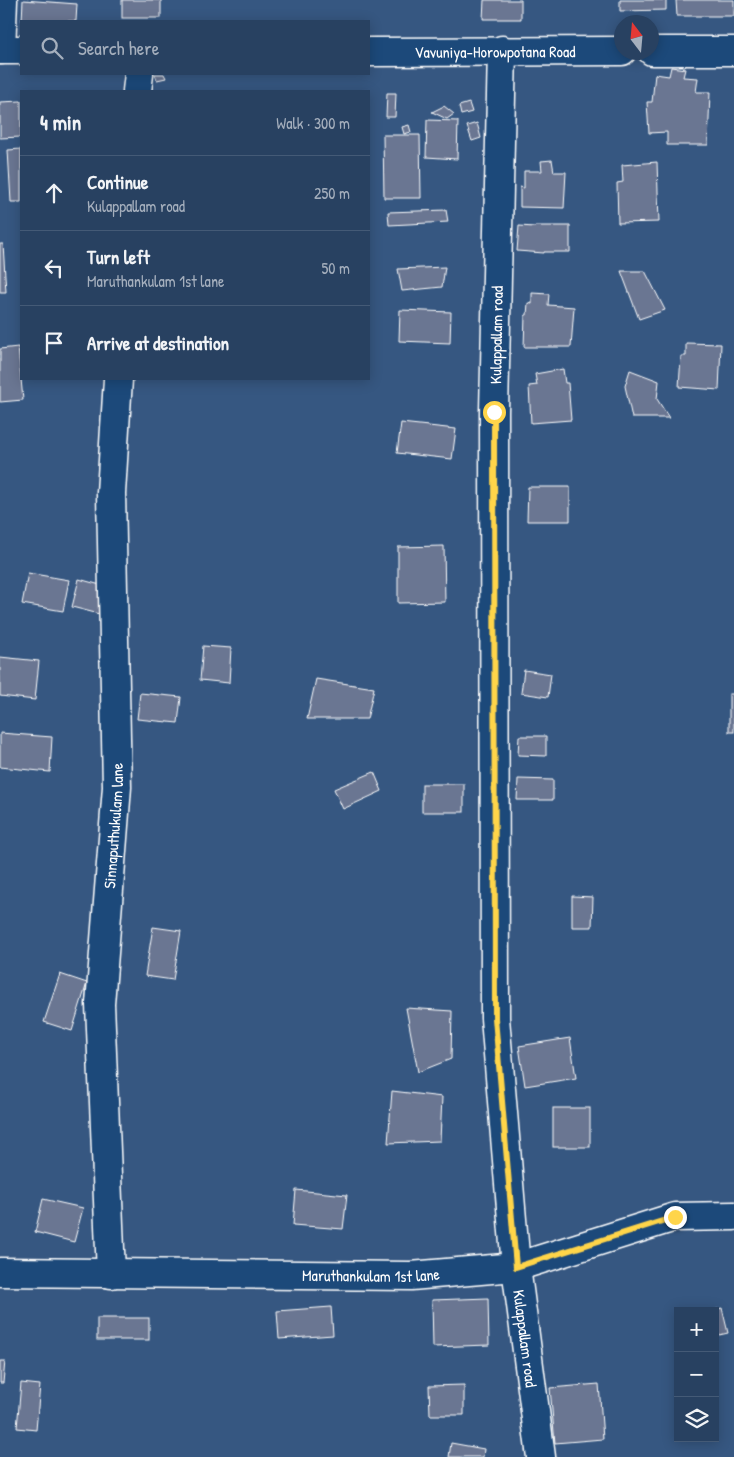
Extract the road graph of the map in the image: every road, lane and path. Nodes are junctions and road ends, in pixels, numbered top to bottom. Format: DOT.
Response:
graph roads {
  1 [pos="3,0"];
  2 [pos="7,50"];
  3 [pos="502,50"];
  4 [pos="614,51"];
  5 [pos="659,51"];
  6 [pos="734,51"];
  7 [pos="370,52"];
  8 [pos="139,75"];
  9 [pos="137,90"];
  10 [pos="118,380"];
  11 [pos="734,1216"];
  12 [pos="516,1267"];
  13 [pos="0,1272"];
  14 [pos="111,1274"];
  15 [pos="540,1457"];
  1 -- 2 [label="main road"];
  3 -- 4 [label="main road, Vavuniya-Horowpotana Road"];
  3 -- 7 [label="main road, Vavuniya-Horowpotana Road"];
  3 -- 12 [label="main road, Kulappallam road"];
  5 -- 6 [label="main road"];
  8 -- 9 [label="main road"];
  10 -- 14 [label="main road, Sinnaputhukulam lane"];
  11 -- 12 [label="main road, Maruthankulam 1st lane"];
  12 -- 14 [label="main road, Maruthankulam 1st lane"];
  12 -- 15 [label="main road, Kulappallam road"];
  13 -- 14 [label="main road, Maruthankulam 1st lane"];
}
